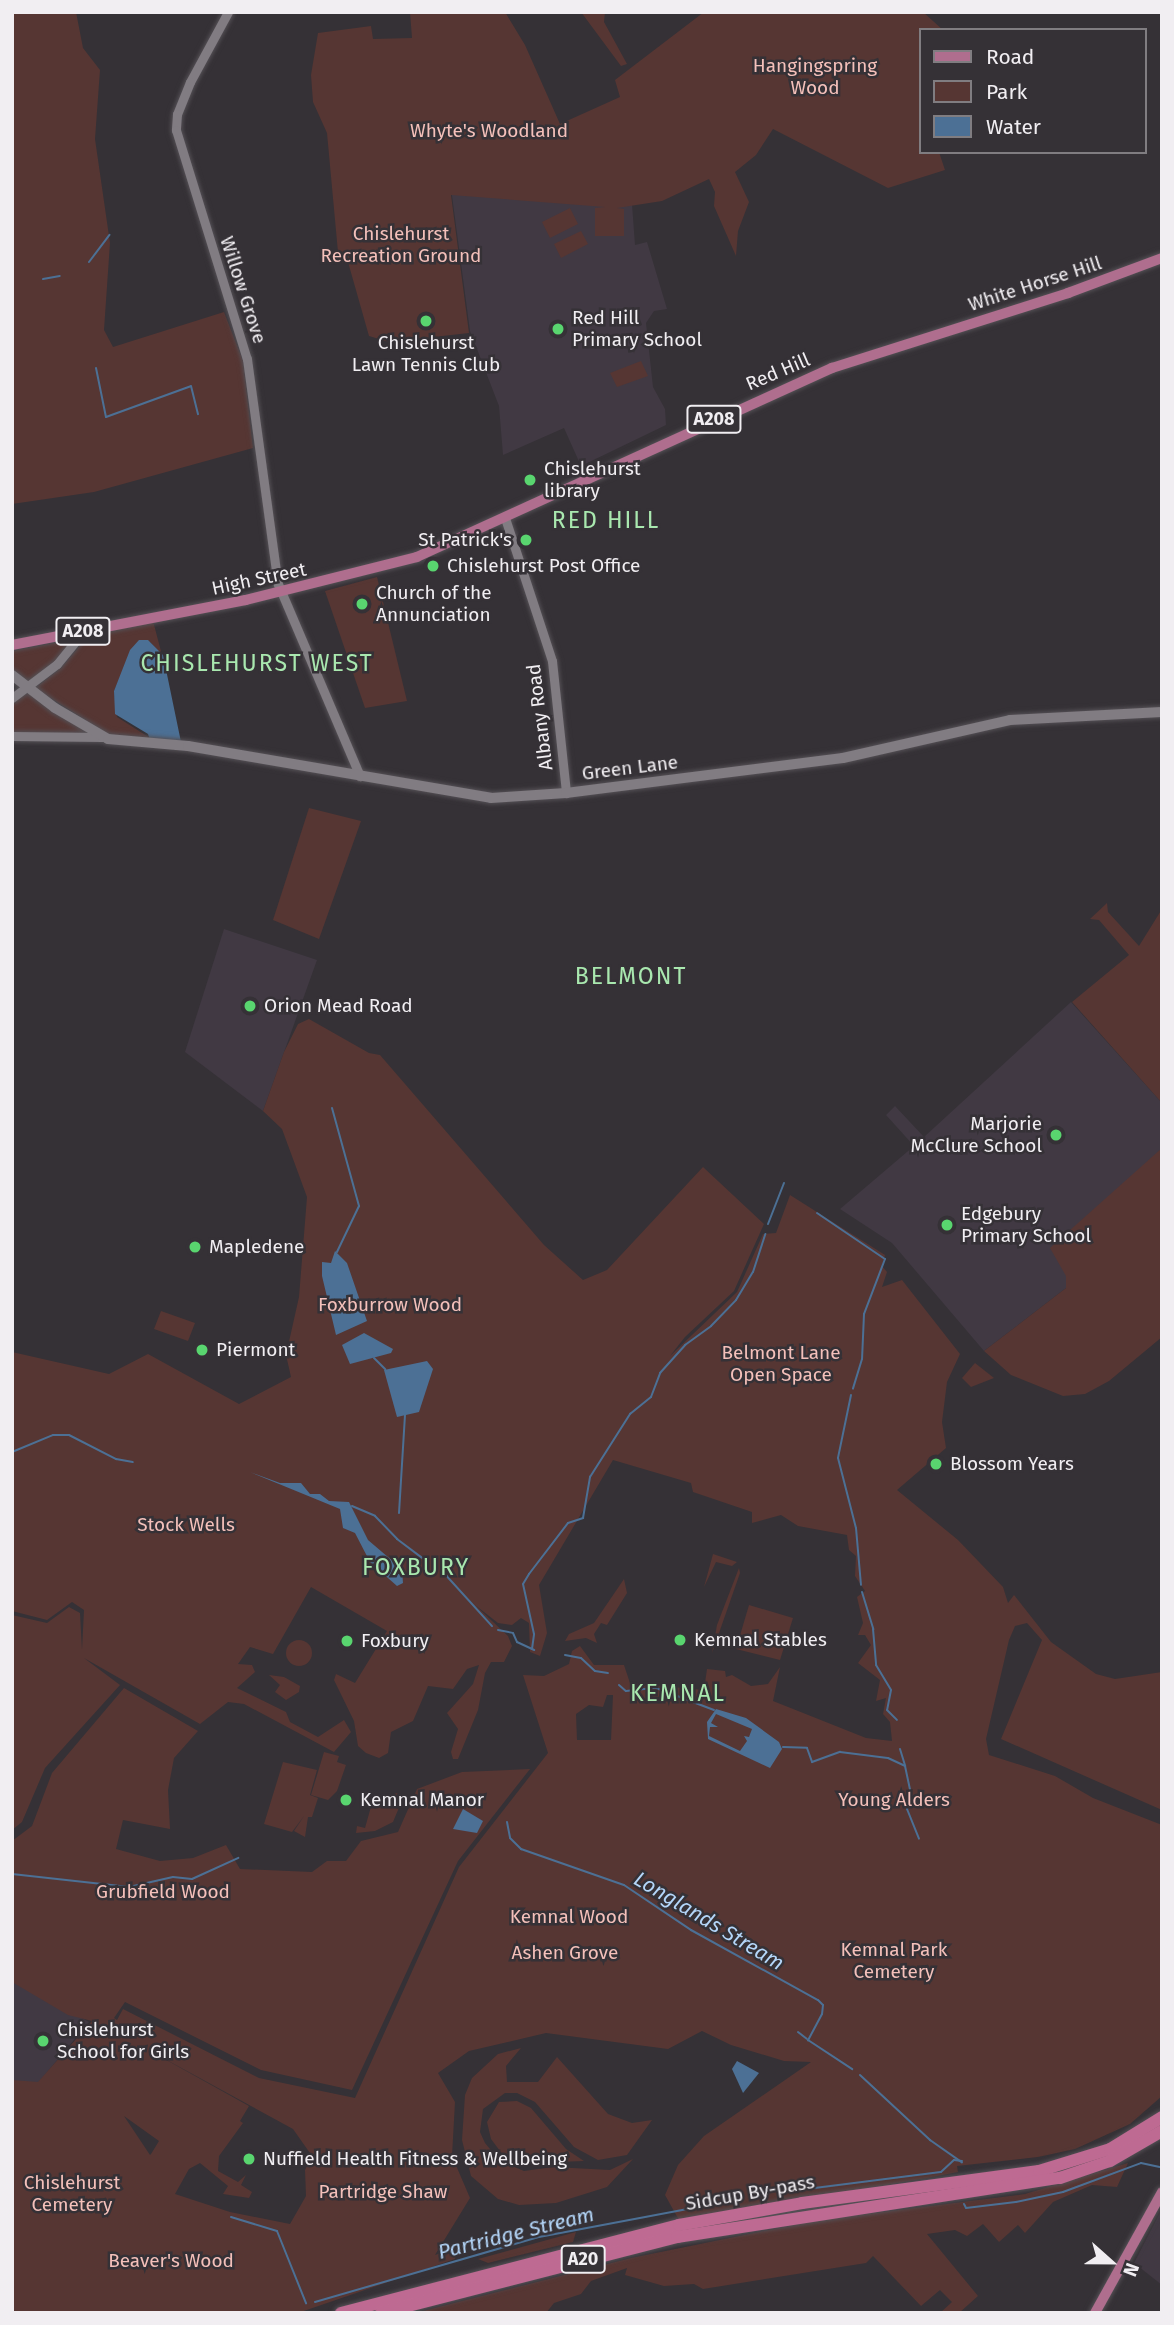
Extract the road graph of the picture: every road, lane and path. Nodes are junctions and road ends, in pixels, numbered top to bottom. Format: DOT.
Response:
graph roads {
  1 [pos="228,12"];
  2 [pos="1162,258"];
  3 [pos="917,340"];
  4 [pos="505,518"];
  5 [pos="282,592"];
  6 [pos="84,631"];
  7 [pos="12,645"];
  8 [pos="12,675"];
  9 [pos="27,687"];
  10 [pos="12,698"];
  11 [pos="1162,712"];
  12 [pos="12,736"];
  13 [pos="102,737"];
  14 [pos="360,776"];
  15 [pos="566,793"];
  16 [pos="1162,2117"];
  17 [pos="1162,2131"];
  18 [pos="1162,2192"];
  19 [pos="341,2313"];
  20 [pos="381,2313"];
  21 [pos="1095,2313"];
  1 -- 5 [label="street, Willow Grove"];
  2 -- 3 [label="main road, White Horse Hill / A208"];
  3 -- 4 [label="main road, Red Hill / A208"];
  4 -- 5 [label="main road, High Street / A208"];
  4 -- 15 [label="street, Albany Road"];
  5 -- 6 [label="main road, High Street / A208"];
  5 -- 14 [label="street, Willow Grove"];
  6 -- 7 [label="main road, High Street / A208"];
  6 -- 9 [label="street"];
  8 -- 9 [label="main road"];
  9 -- 10 [label="street"];
  9 -- 13 [label="main road"];
  11 -- 15 [label="main road, Green Lane"];
  12 -- 13 [label="street"];
  13 -- 14 [label="main road, Green Lane"];
  14 -- 15 [label="main road, Green Lane"];
  16 -- 19 [label="highway, Sidcup By-pass / A20"];
  17 -- 20 [label="highway, Sidcup By-pass / A20"];
  18 -- 21 [label="main road"];
}
